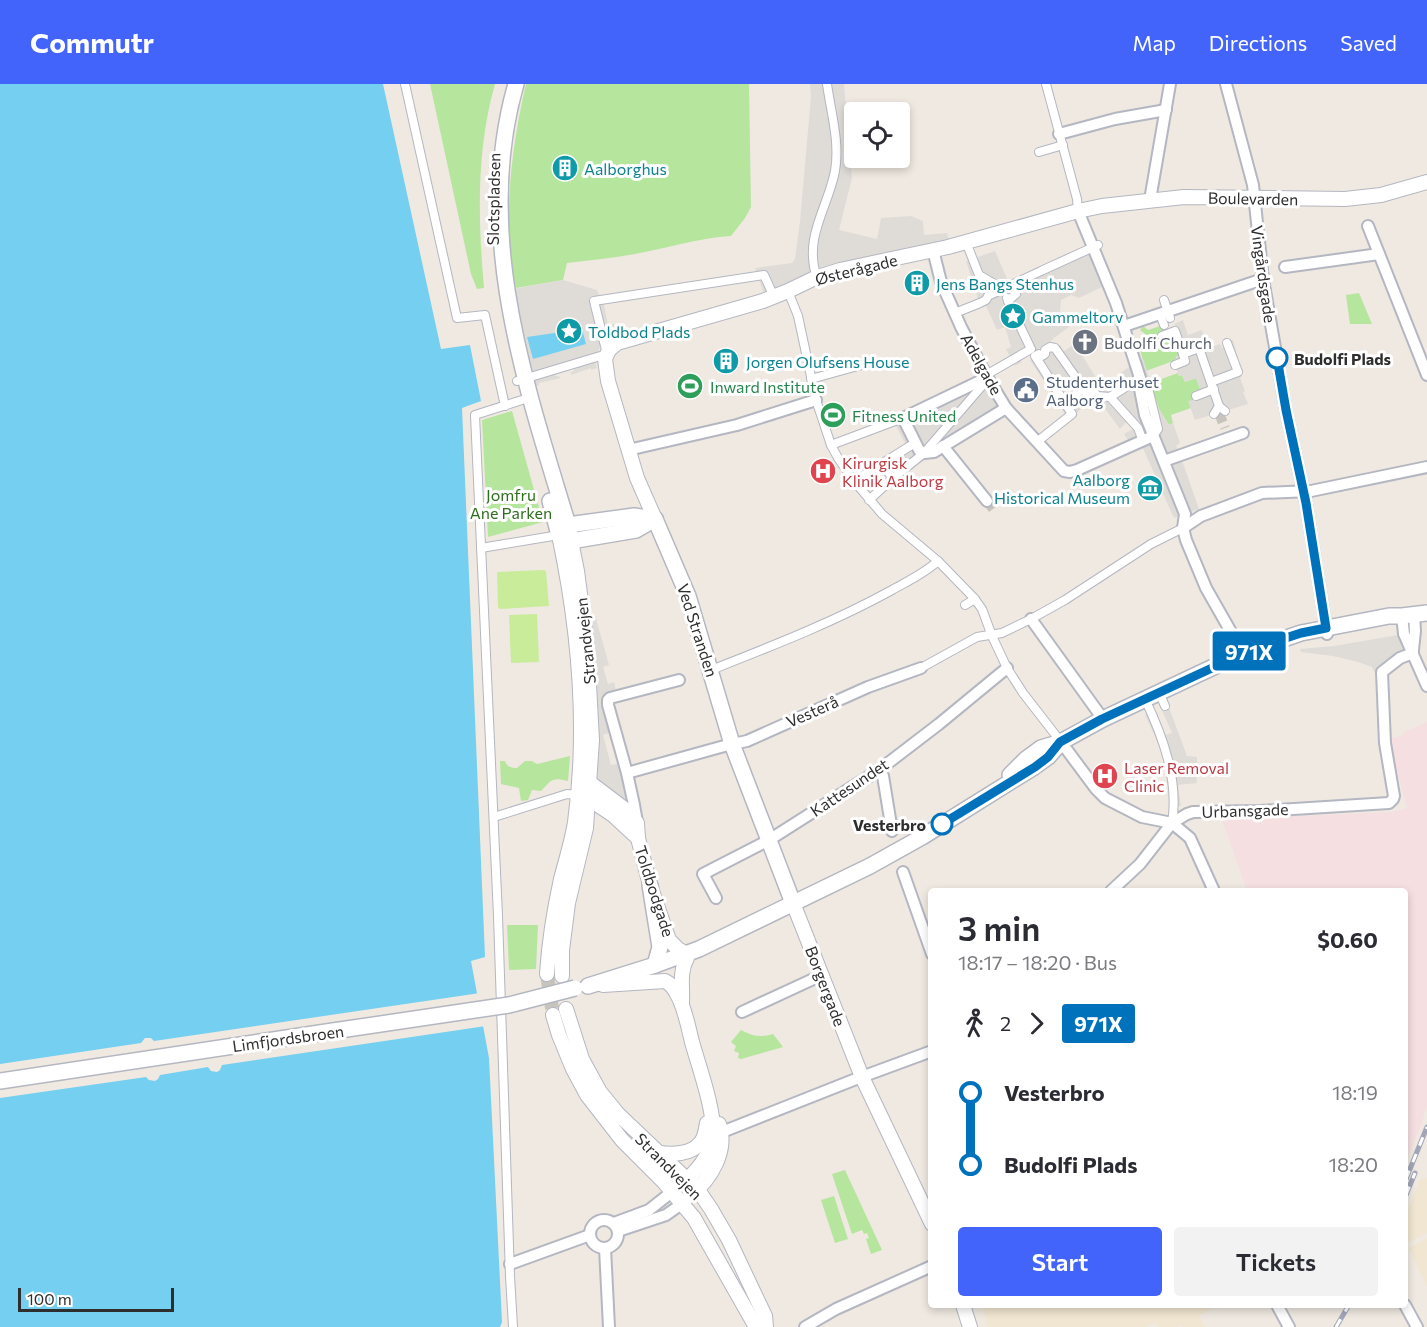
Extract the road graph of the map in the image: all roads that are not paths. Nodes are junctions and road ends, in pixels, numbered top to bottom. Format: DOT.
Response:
graph roads {
  1 [pos="405,84"];
  2 [pos="506,84"];
  3 [pos="516,84"];
  4 [pos="827,84"];
  5 [pos="1046,84"];
  6 [pos="1170,84"];
  7 [pos="1226,84"];
  8 [pos="1166,110"];
  9 [pos="1059,134"];
  10 [pos="1063,145"];
  11 [pos="1039,152"];
  12 [pos="1427,182"];
  13 [pos="1254,197"];
  14 [pos="1150,200"];
  15 [pos="1077,211"];
  16 [pos="1368,225"];
  17 [pos="966,242"];
  18 [pos="1096,246"];
  19 [pos="933,250"];
  20 [pos="1379,254"];
  21 [pos="1286,267"];
  22 [pos="817,278"];
  23 [pos="1263,279"];
  24 [pos="788,291"];
  25 [pos="1005,294"];
  26 [pos="774,297"];
  27 [pos="506,313"];
  28 [pos="955,313"];
  29 [pos="1166,321"];
  30 [pos="1124,326"];
  31 [pos="1227,342"];
  32 [pos="607,354"];
  33 [pos="1183,354"];
  34 [pos="865,364"];
  35 [pos="1175,365"];
  36 [pos="1427,375"];
  37 [pos="987,377"];
  38 [pos="1140,378"];
  39 [pos="811,379"];
  40 [pos="521,380"];
  41 [pos="1212,386"];
  42 [pos="1090,390"];
  43 [pos="1110,396"];
  44 [pos="1196,396"];
  45 [pos="522,400"];
  46 [pos="816,400"];
  47 [pos="1064,402"];
  48 [pos="505,405"];
  49 [pos="1006,408"];
  50 [pos="1214,414"];
  51 [pos="903,418"];
  52 [pos="1243,433"];
  53 [pos="1148,439"];
  54 [pos="1038,441"];
  55 [pos="915,443"];
  56 [pos="831,445"];
  57 [pos="943,446"];
  58 [pos="628,450"];
  59 [pos="924,453"];
  60 [pos="1164,460"];
  61 [pos="881,464"];
  62 [pos="1427,467"];
  63 [pos="893,478"];
  64 [pos="854,481"];
  65 [pos="1303,492"];
  66 [pos="869,500"];
  67 [pos="987,501"];
  68 [pos="655,519"];
  69 [pos="1183,528"];
  70 [pos="566,534"];
  71 [pos="481,548"];
  72 [pos="938,561"];
  73 [pos="975,599"];
  74 [pos="965,605"];
  75 [pos="1414,615"];
  76 [pos="1031,619"];
  77 [pos="1327,631"];
  78 [pos="992,636"];
  79 [pos="1243,653"];
  80 [pos="1413,653"];
  81 [pos="921,668"];
  82 [pos="1007,668"];
  83 [pos="711,670"];
  84 [pos="679,680"];
  85 [pos="1427,686"];
  86 [pos="1156,699"];
  87 [pos="1102,719"];
  88 [pos="1060,742"];
  89 [pos="732,744"];
  90 [pos="879,770"];
  91 [pos="627,773"];
  92 [pos="590,782"];
  93 [pos="583,796"];
  94 [pos="494,817"];
  95 [pos="637,823"];
  96 [pos="1172,823"];
  97 [pos="892,831"];
  98 [pos="638,838"];
  99 [pos="769,840"];
  100 [pos="903,872"];
  101 [pos="650,885"];
  102 [pos="1114,888"];
  103 [pos="1213,888"];
  104 [pos="716,898"];
  105 [pos="793,903"];
  106 [pos="928,943"];
  107 [pos="690,953"];
  108 [pos="655,965"];
  109 [pos="547,974"];
  110 [pos="822,975"];
  111 [pos="562,976"];
  112 [pos="582,987"];
  113 [pos="682,1005"];
  114 [pos="566,1009"];
  115 [pos="742,1012"];
  116 [pos="553,1015"];
  117 [pos="928,1052"];
  118 [pos="862,1077"];
  119 [pos="0,1081"];
  120 [pos="709,1103"];
  121 [pos="722,1132"];
  122 [pos="656,1152"];
  123 [pos="687,1180"];
  124 [pos="698,1190"];
  125 [pos="672,1191"];
  126 [pos="683,1203"];
  127 [pos="928,1216"];
  128 [pos="616,1227"];
  129 [pos="590,1235"];
  130 [pos="605,1248"];
  131 [pos="510,1264"];
  132 [pos="928,1268"];
  133 [pos="964,1308"];
  134 [pos="1279,1308"];
  135 [pos="1407,1308"];
  136 [pos="513,1327"];
  137 [pos="609,1327"];
  138 [pos="756,1327"];
  139 [pos="766,1327"];
  140 [pos="805,1327"];
  141 [pos="970,1327"];
  142 [pos="1289,1327"];
  143 [pos="1417,1327"];
  1 -- 48 [label="street"];
  2 -- 27 [label="main road, Slotspladsen"];
  3 -- 27 [label="main road, Slotspladsen"];
  4 -- 22 [label="street"];
  5 -- 9 [label="street"];
  6 -- 8 [label="street"];
  7 -- 13 [label="street, Vingårdsgade"];
  8 -- 9 [label="street"];
  8 -- 14 [label="street"];
  9 -- 10 [label="street"];
  10 -- 11 [label="street"];
  10 -- 15 [label="street"];
  12 -- 13 [label="street, Boulevarden"];
  13 -- 14 [label="street, Boulevarden"];
  13 -- 23 [label="street, Vingårdsgade"];
  14 -- 15 [label="street, Boulevarden"];
  15 -- 17 [label="street, Østerågade"];
  15 -- 18 [label="street"];
  16 -- 20 [label="street"];
  17 -- 19 [label="street, Østerågade"];
  17 -- 25 [label="street"];
  18 -- 25 [label="street"];
  18 -- 30 [label="street"];
  19 -- 22 [label="street, Østerågade"];
  19 -- 28 [label="street, Adelgade"];
  20 -- 21 [label="street"];
  20 -- 36 [label="street"];
  22 -- 24 [label="street, Østerågade"];
  23 -- 29 [label="street"];
  23 -- 65 [label="street, Vingårdsgade"];
  24 -- 26 [label="street, Østerågade"];
  24 -- 39 [label="street"];
  25 -- 28 [label="street"];
  25 -- 37 [label="street"];
  26 -- 32 [label="street, Østerågade"];
  26 -- 32 [label="street"];
  27 -- 40 [label="main road, Strandvejen"];
  28 -- 37 [label="street, Adelgade"];
  29 -- 30 [label="street"];
  29 -- 33 [label="street"];
  30 -- 38 [label="street"];
  31 -- 41 [label="street"];
  32 -- 40 [label="street"];
  32 -- 58 [label="street, Ved Stranden"];
  33 -- 35 [label="street"];
  33 -- 41 [label="street"];
  34 -- 39 [label="street"];
  37 -- 49 [label="street, Adelgade"];
  37 -- 51 [label="street"];
  37 -- 59 [label="street"];
  38 -- 43 [label="street"];
  38 -- 53 [label="street"];
  39 -- 46 [label="street"];
  40 -- 45 [label="main road, Strandvejen"];
  40 -- 70 [label="main road, Strandvejen"];
  41 -- 44 [label="street"];
  41 -- 50 [label="street"];
  42 -- 43 [label="street"];
  42 -- 47 [label="street"];
  42 -- 47 [label="street"];
  43 -- 53 [label="street"];
  45 -- 48 [label="street"];
  45 -- 70 [label="main road, Strandvejen"];
  46 -- 56 [label="street"];
  46 -- 58 [label="street"];
  47 -- 54 [label="street"];
  48 -- 71 [label="street"];
  49 -- 54 [label="street, Adelgade"];
  49 -- 57 [label="street"];
  51 -- 55 [label="street"];
  51 -- 56 [label="street"];
  52 -- 60 [label="street"];
  53 -- 54 [label="street, Adelgade"];
  53 -- 60 [label="street"];
  55 -- 59 [label="street"];
  55 -- 61 [label="street"];
  56 -- 64 [label="street"];
  57 -- 59 [label="street"];
  57 -- 67 [label="street"];
  58 -- 68 [label="street, Ved Stranden"];
  59 -- 63 [label="street"];
  60 -- 69 [label="street"];
  61 -- 63 [label="street"];
  61 -- 64 [label="street"];
  62 -- 65 [label="street"];
  63 -- 66 [label="street"];
  64 -- 66 [label="street"];
  65 -- 69 [label="street"];
  65 -- 77 [label="street, Vingårdsgade"];
  66 -- 72 [label="street"];
  68 -- 70 [label="main road"];
  68 -- 83 [label="main road, Ved Stranden"];
  69 -- 76 [label="street, Vesterå"];
  69 -- 79 [label="street"];
  70 -- 71 [label="street"];
  70 -- 92 [label="street, Strandvejen"];
  70 -- 93 [label="street, Strandvejen"];
  71 -- 94 [label="street"];
  72 -- 73 [label="street"];
  72 -- 83 [label="street"];
  73 -- 74 [label="street"];
  73 -- 78 [label="street"];
  75 -- 77 [label="main road"];
  75 -- 80 [label="street"];
  76 -- 78 [label="street, Vesterå"];
  76 -- 87 [label="street"];
  77 -- 79 [label="main road"];
  78 -- 81 [label="street, Vesterå"];
  78 -- 82 [label="street"];
  79 -- 86 [label="main road"];
  80 -- 85 [label="street"];
  80 -- 96 [label="street, Urbansgade"];
  81 -- 89 [label="street, Vesterå"];
  82 -- 88 [label="street"];
  82 -- 90 [label="street, Kattesundet"];
  83 -- 89 [label="main road, Ved Stranden"];
  84 -- 91 [label="street, Ved Stranden"];
  86 -- 87 [label="main road"];
  86 -- 96 [label="street"];
  87 -- 88 [label="main road"];
  88 -- 96 [label="street"];
  88 -- 105 [label="main road"];
  89 -- 91 [label="street, Vesterå"];
  89 -- 99 [label="main road, Borgergade"];
  90 -- 97 [label="street"];
  90 -- 99 [label="street, Kattesundet"];
  91 -- 95 [label="street, Toldbodgade"];
  92 -- 93 [label="street, Strandvejen"];
  92 -- 95 [label="street, Toldbodgade"];
  93 -- 94 [label="street"];
  93 -- 98 [label="street"];
  93 -- 109 [label="street, Strandvejen"];
  93 -- 111 [label="street, Strandvejen"];
  94 -- 131 [label="street"];
  95 -- 98 [label="street, Toldbodgade"];
  96 -- 102 [label="street"];
  96 -- 103 [label="street"];
  98 -- 101 [label="street, Toldbodgade"];
  99 -- 104 [label="street, Kattesundet"];
  99 -- 105 [label="main road, Borgergade"];
  100 -- 106 [label="street"];
  101 -- 107 [label="street, Toldbodgade"];
  101 -- 108 [label="main road"];
  105 -- 107 [label="main road"];
  105 -- 110 [label="street, Borgergade"];
  107 -- 108 [label="main road"];
  107 -- 112 [label="main road"];
  107 -- 113 [label="street"];
  108 -- 112 [label="main road"];
  110 -- 115 [label="street"];
  110 -- 118 [label="street, Borgergade"];
  112 -- 113 [label="street"];
  112 -- 119 [label="main road, Limfjordsbroen, bridge"];
  113 -- 120 [label="street"];
  114 -- 122 [label="street, Strandvejen"];
  116 -- 125 [label="street, Strandvejen"];
  117 -- 118 [label="street"];
  118 -- 121 [label="street"];
  118 -- 127 [label="street, Borgergade"];
  120 -- 121 [label="street"];
  120 -- 122 [label="street"];
  120 -- 123 [label="street"];
  121 -- 124 [label="street"];
  122 -- 123 [label="street, Strandvejen"];
  123 -- 124 [label="street, Strandvejen"];
  123 -- 125 [label="street"];
  124 -- 126 [label="street"];
  124 -- 139 [label="street, Strandvejen"];
  125 -- 126 [label="street, Strandvejen"];
  125 -- 128 [label="street"];
  126 -- 128 [label="street"];
  126 -- 138 [label="street, Strandvejen"];
  128 -- 129 [label="street"];
  128 -- 130 [label="street"];
  129 -- 130 [label="street"];
  129 -- 131 [label="street"];
  130 -- 137 [label="street"];
  131 -- 136 [label="street"];
  132 -- 140 [label="street"];
  133 -- 141 [label="street"];
  134 -- 142 [label="street"];
  135 -- 143 [label="street"];
}
